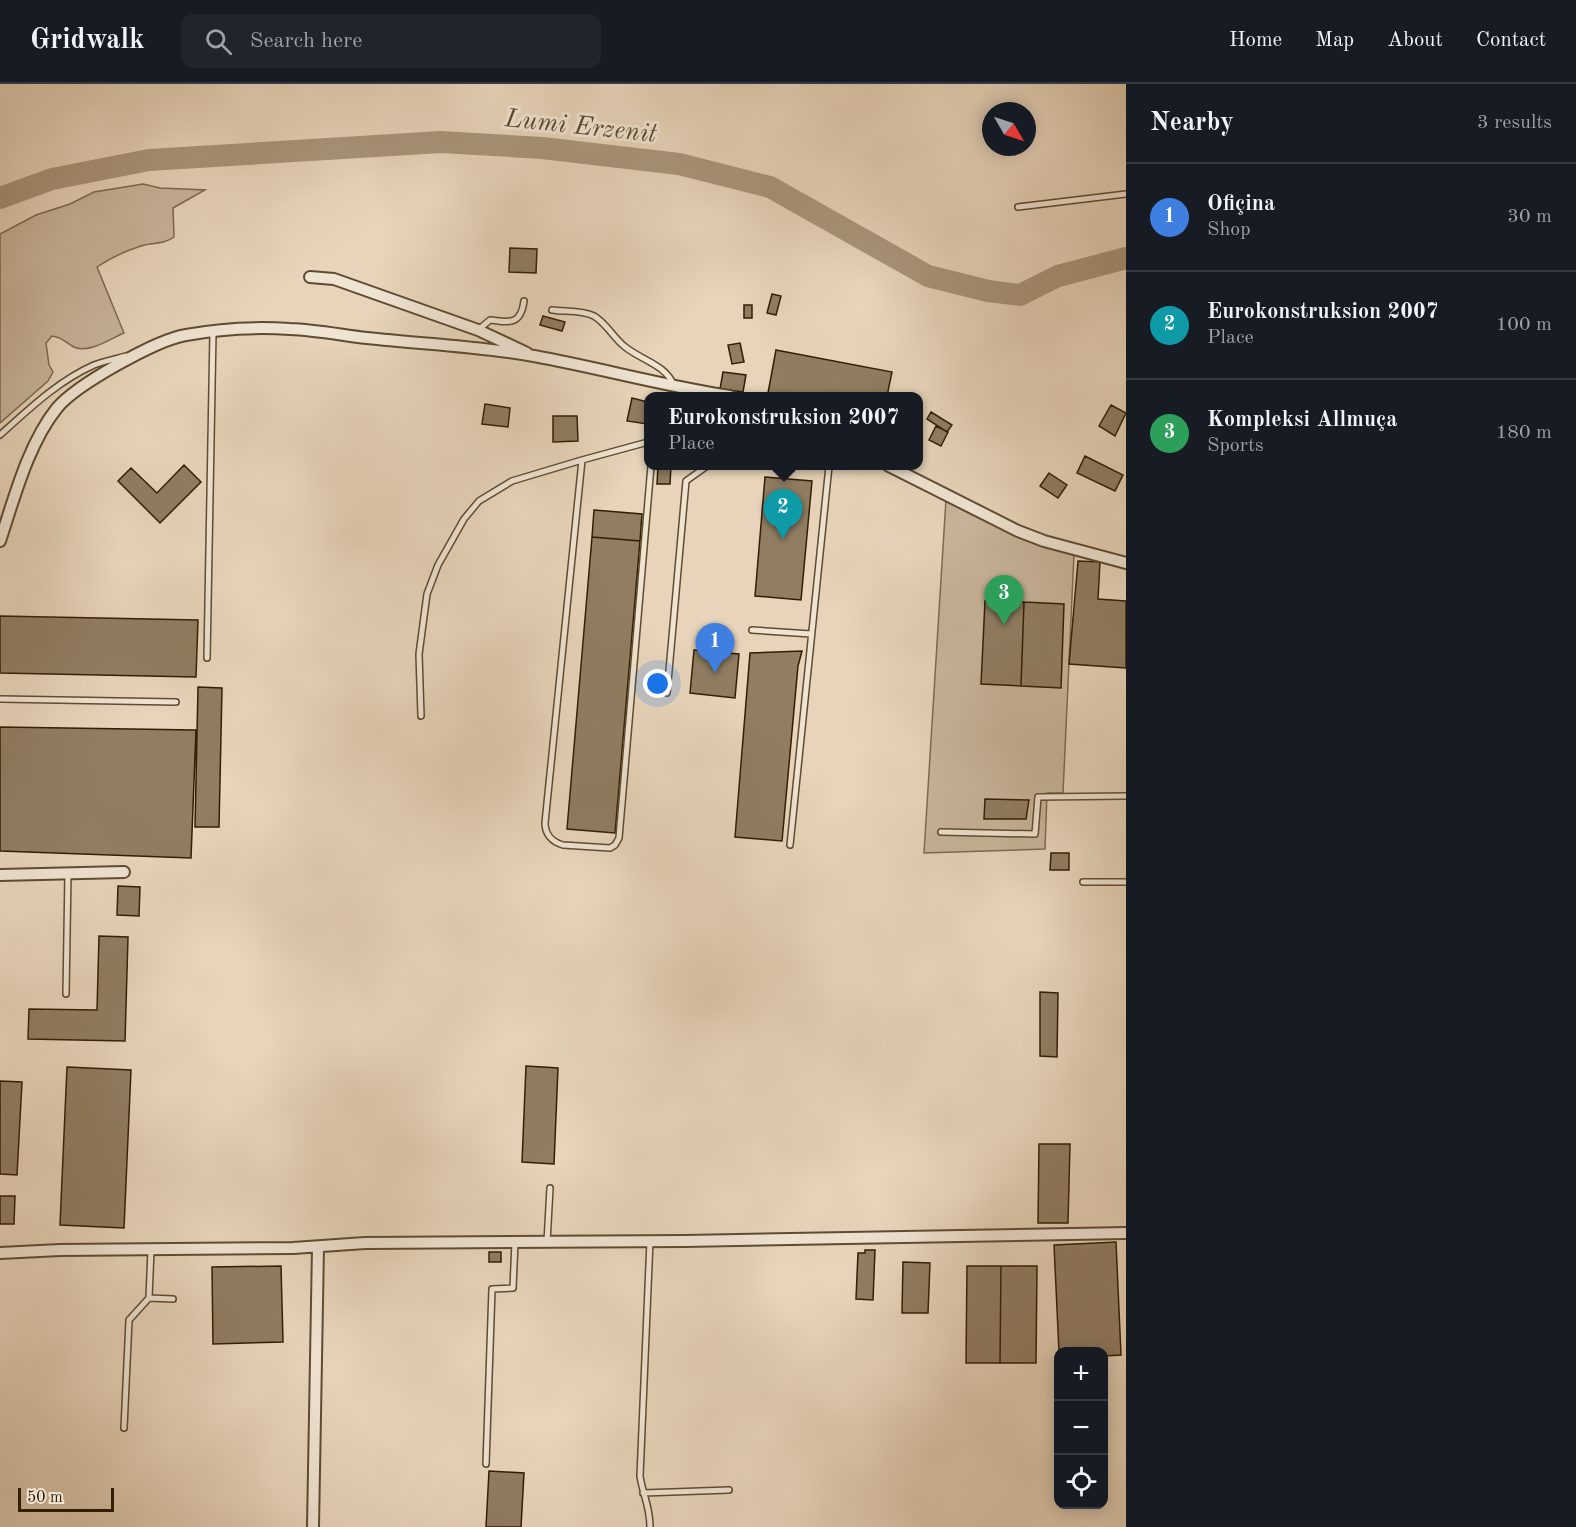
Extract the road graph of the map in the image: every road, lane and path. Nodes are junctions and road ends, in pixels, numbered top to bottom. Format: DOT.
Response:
graph roads {
  1 [pos="1126,194"];
  2 [pos="1018,207"];
  3 [pos="310,277"];
  4 [pos="524,301"];
  5 [pos="552,310"];
  6 [pos="478,330"];
  7 [pos="213,332"];
  8 [pos="142,351"];
  9 [pos="533,356"];
  10 [pos="674,387"];
  11 [pos="705,392"];
  12 [pos="0,435"];
  13 [pos="644,443"];
  14 [pos="582,460"];
  15 [pos="651,470"];
  16 [pos="700,470"];
  17 [pos="828,470"];
  18 [pos="899,470"];
  19 [pos="0,541"];
  20 [pos="1126,563"];
  21 [pos="752,630"];
  22 [pos="811,634"];
  23 [pos="207,658"];
  24 [pos="667,693"];
  25 [pos="0,699"];
  26 [pos="176,702"];
  27 [pos="421,716"];
  28 [pos="1126,796"];
  29 [pos="940,832"];
  30 [pos="790,845"];
  31 [pos="124,872"];
  32 [pos="68,873"];
  33 [pos="0,875"];
  34 [pos="1083,882"];
  35 [pos="1126,882"];
  36 [pos="66,994"];
  37 [pos="550,1188"];
  38 [pos="1126,1233"];
  39 [pos="650,1241"];
  40 [pos="515,1242"];
  41 [pos="547,1242"];
  42 [pos="318,1247"];
  43 [pos="151,1250"];
  44 [pos="0,1253"];
  45 [pos="149,1298"];
  46 [pos="172,1299"];
  47 [pos="124,1428"];
  48 [pos="486,1464"];
  49 [pos="729,1490"];
  50 [pos="643,1492"];
  51 [pos="313,1527"];
  52 [pos="650,1527"];
  1 -- 2 [label="lane"];
  3 -- 6 [label="street"];
  4 -- 6 [label="lane"];
  5 -- 10 [label="lane"];
  6 -- 9 [label="street"];
  7 -- 8 [label="street"];
  7 -- 9 [label="street"];
  7 -- 23 [label="lane"];
  8 -- 12 [label="lane"];
  8 -- 19 [label="street"];
  9 -- 10 [label="street"];
  10 -- 11 [label="street"];
  13 -- 14 [label="lane"];
  14 -- 15 [label="lane"];
  14 -- 27 [label="lane"];
  16 -- 24 [label="lane"];
  17 -- 22 [label="lane"];
  18 -- 20 [label="street"];
  21 -- 22 [label="lane"];
  22 -- 30 [label="lane"];
  25 -- 26 [label="lane"];
  28 -- 29 [label="lane"];
  31 -- 32 [label="street"];
  32 -- 33 [label="street"];
  32 -- 36 [label="lane"];
  34 -- 35 [label="lane"];
  37 -- 41 [label="lane"];
  38 -- 39 [label="street"];
  39 -- 41 [label="street"];
  39 -- 50 [label="lane"];
  40 -- 41 [label="street"];
  40 -- 42 [label="street"];
  40 -- 48 [label="lane"];
  42 -- 43 [label="street"];
  42 -- 51 [label="street"];
  43 -- 44 [label="street"];
  43 -- 45 [label="lane"];
  45 -- 46 [label="lane"];
  45 -- 47 [label="lane"];
  49 -- 50 [label="lane"];
  50 -- 52 [label="lane"];
}
